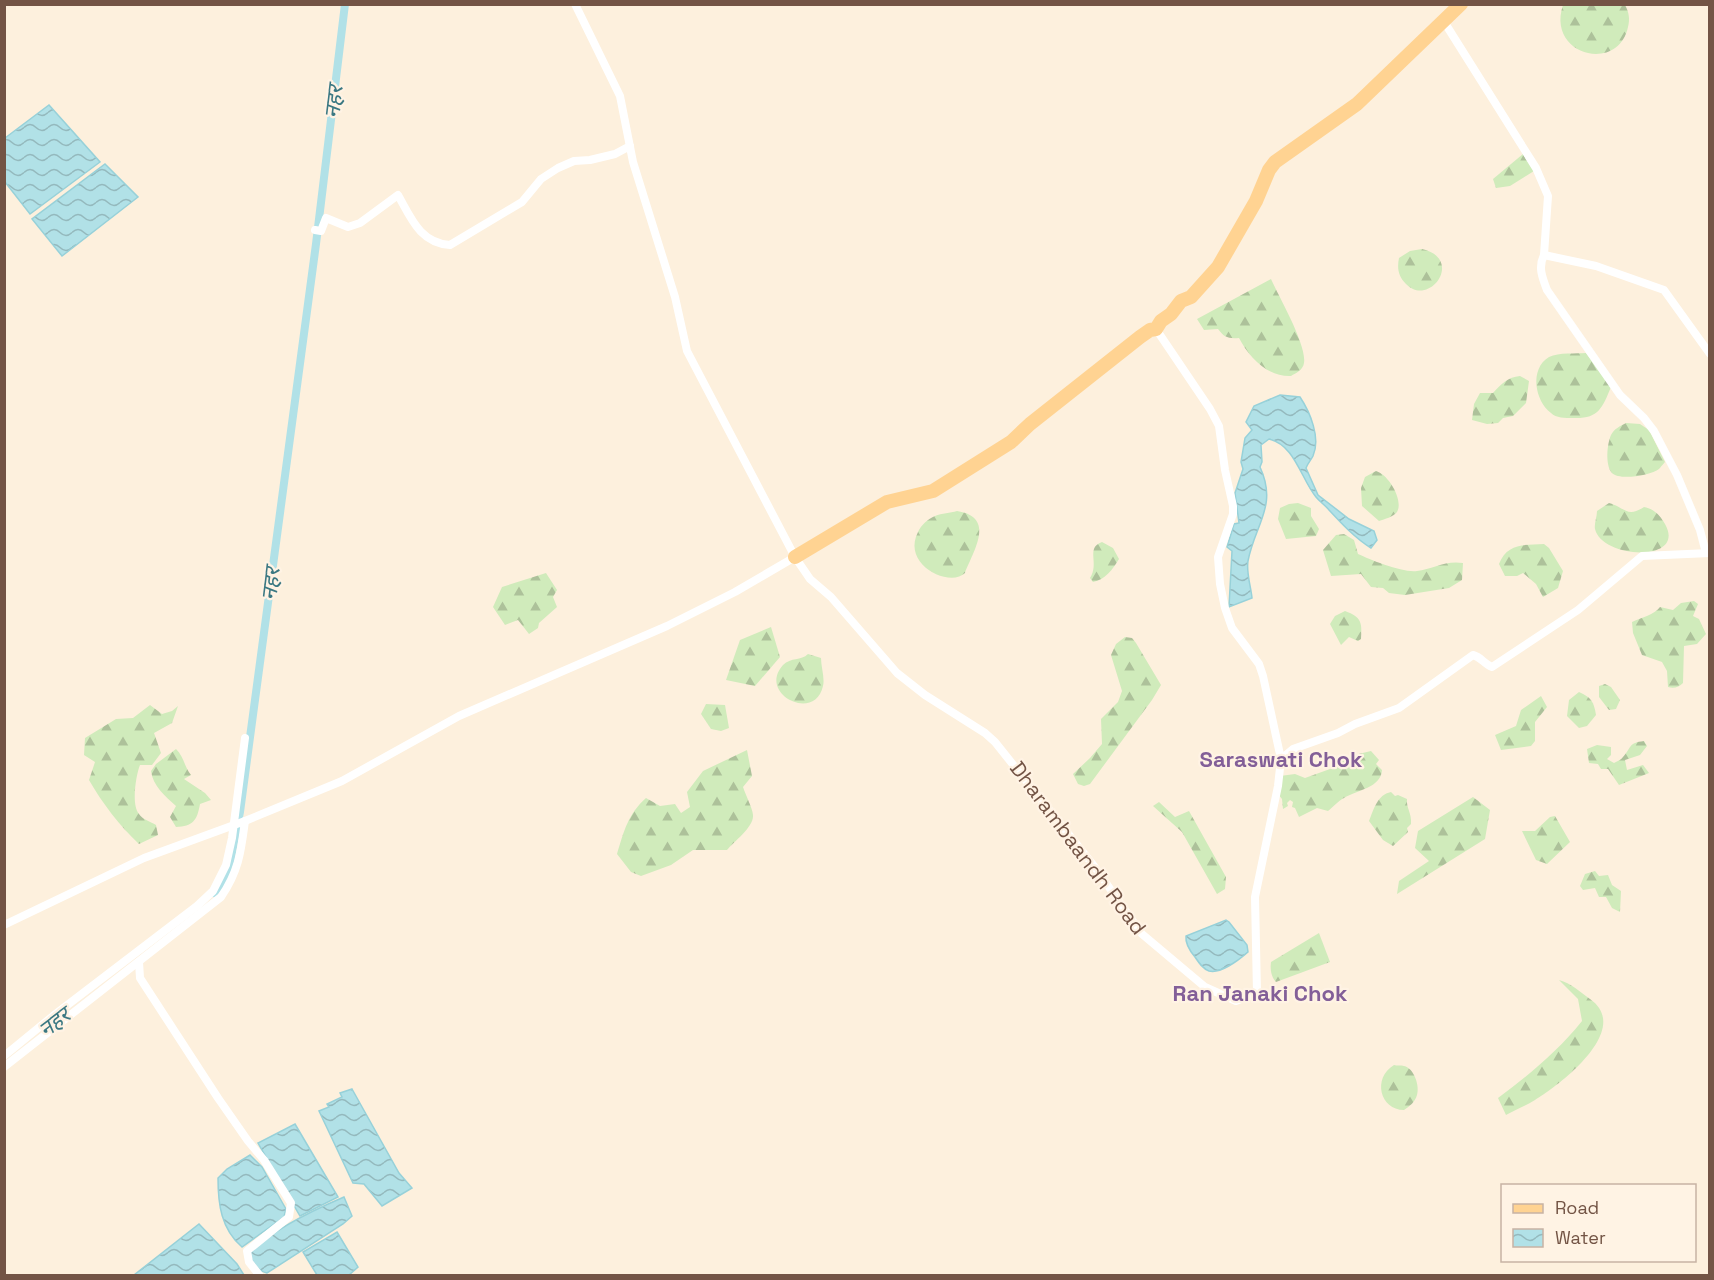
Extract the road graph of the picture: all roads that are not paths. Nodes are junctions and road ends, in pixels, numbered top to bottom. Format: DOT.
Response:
graph roads {
  1 [pos="575,4"];
  2 [pos="1461,4"];
  3 [pos="1443,20"];
  4 [pos="630,146"];
  5 [pos="318,231"];
  6 [pos="1544,255"];
  7 [pos="1156,329"];
  8 [pos="1710,354"];
  9 [pos="1708,553"];
  10 [pos="795,557"];
  11 [pos="245,738"];
  12 [pos="1281,759"];
  13 [pos="241,822"];
  14 [pos="4,925"];
  15 [pos="139,962"];
  16 [pos="4,1056"];
  17 [pos="4,1067"];
  18 [pos="260,1275"];
  1 -- 4 [label="street"];
  2 -- 3 [label="main road"];
  3 -- 6 [label="street"];
  3 -- 7 [label="main road"];
  4 -- 5 [label="street"];
  4 -- 10 [label="street"];
  6 -- 8 [label="street"];
  6 -- 9 [label="street"];
  7 -- 10 [label="main road"];
  7 -- 12 [label="street, Dharambaandh Road"];
  9 -- 12 [label="street"];
  10 -- 12 [label="street, Dharambaandh Road"];
  10 -- 13 [label="street"];
  11 -- 13 [label="street"];
  13 -- 14 [label="street"];
  13 -- 15 [label="street"];
  13 -- 16 [label="street"];
  15 -- 17 [label="street"];
  15 -- 18 [label="street"];
}
